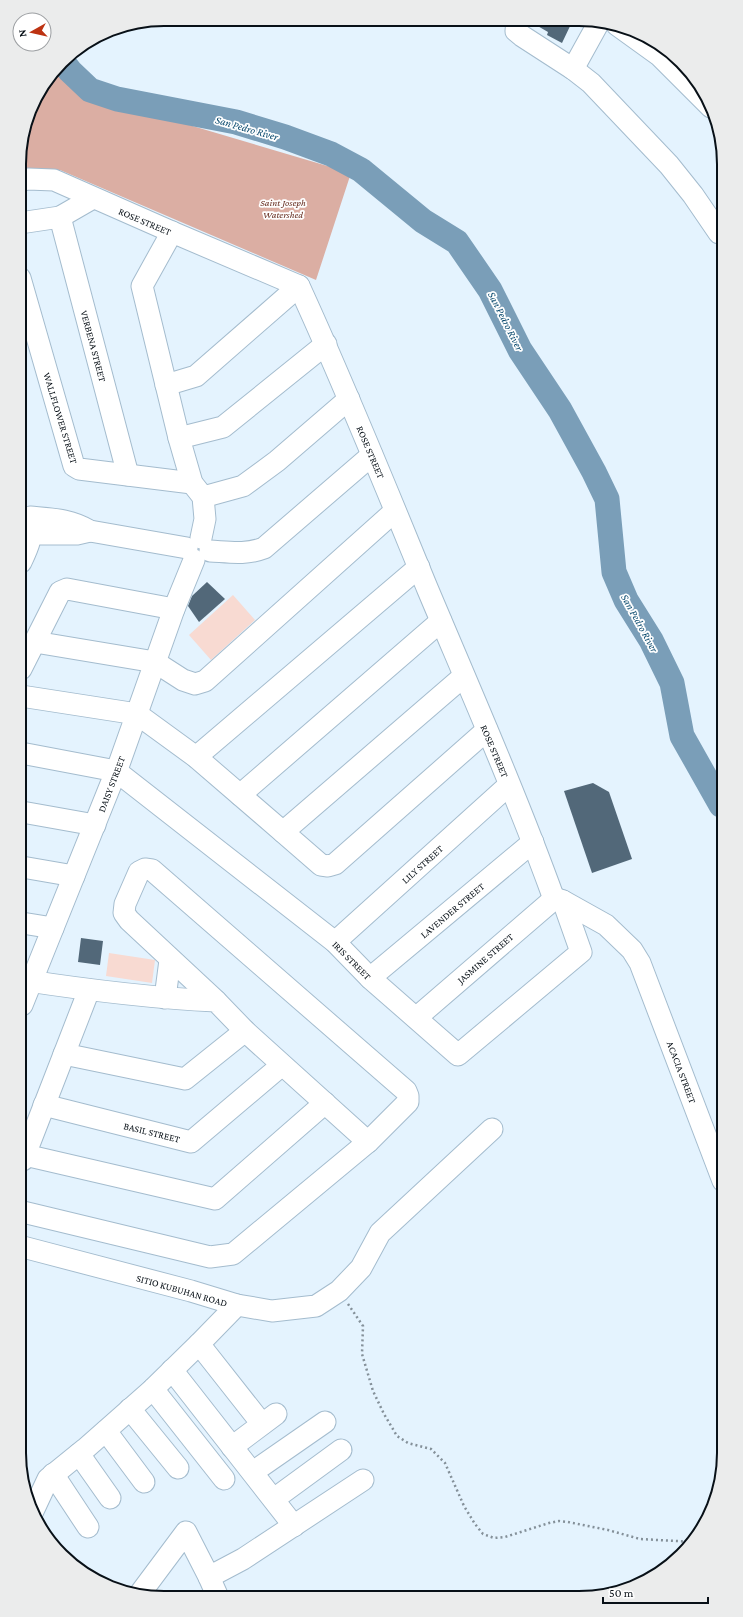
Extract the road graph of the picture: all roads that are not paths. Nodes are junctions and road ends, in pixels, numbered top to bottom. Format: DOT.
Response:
graph roads {
  1 [pos="516,26"];
  2 [pos="596,27"];
  3 [pos="667,58"];
  4 [pos="574,69"];
  5 [pos="691,85"];
  6 [pos="26,179"];
  7 [pos="93,198"];
  8 [pos="60,217"];
  9 [pos="26,222"];
  10 [pos="717,230"];
  11 [pos="172,232"];
  12 [pos="299,286"];
  13 [pos="26,299"];
  14 [pos="326,344"];
  15 [pos="166,385"];
  16 [pos="349,399"];
  17 [pos="179,438"];
  18 [pos="372,455"];
  19 [pos="128,474"];
  20 [pos="198,490"];
  21 [pos="395,511"];
  22 [pos="27,520"];
  23 [pos="198,549"];
  24 [pos="26,551"];
  25 [pos="419,567"];
  26 [pos="174,609"];
  27 [pos="442,621"];
  28 [pos="35,642"];
  29 [pos="26,659"];
  30 [pos="155,662"];
  31 [pos="464,676"];
  32 [pos="26,697"];
  33 [pos="137,714"];
  34 [pos="487,730"];
  35 [pos="26,754"];
  36 [pos="196,758"];
  37 [pos="116,771"];
  38 [pos="509,785"];
  39 [pos="240,795"];
  40 [pos="26,813"];
  41 [pos="95,825"];
  42 [pos="283,832"];
  43 [pos="533,842"];
  44 [pos="26,868"];
  45 [pos="74,876"];
  46 [pos="559,900"];
  47 [pos="26,924"];
  48 [pos="53,928"];
  49 [pos="335,942"];
  50 [pos="581,952"];
  51 [pos="170,960"];
  52 [pos="370,978"];
  53 [pos="27,980"];
  54 [pos="89,990"];
  55 [pos="165,998"];
  56 [pos="216,1001"];
  57 [pos="416,1018"];
  58 [pos="245,1031"];
  59 [pos="64,1054"];
  60 [pos="282,1065"];
  61 [pos="325,1103"];
  62 [pos="44,1106"];
  63 [pos="492,1129"];
  64 [pos="368,1142"];
  65 [pos="26,1153"];
  66 [pos="26,1158"];
  67 [pos="717,1165"];
  68 [pos="26,1213"];
  69 [pos="26,1248"];
  70 [pos="237,1305"];
  71 [pos="199,1344"];
  72 [pos="172,1370"];
  73 [pos="153,1389"];
  74 [pos="130,1409"];
  75 [pos="325,1422"];
  76 [pos="106,1431"];
  77 [pos="232,1447"];
  78 [pos="341,1450"];
  79 [pos="79,1454"];
  80 [pos="178,1468"];
  81 [pos="253,1472"];
  82 [pos="53,1474"];
  83 [pos="224,1479"];
  84 [pos="363,1480"];
  85 [pos="144,1482"];
  86 [pos="110,1498"];
  87 [pos="274,1499"];
  88 [pos="36,1504"];
  89 [pos="294,1526"];
  90 [pos="88,1527"];
  91 [pos="213,1586"];
  92 [pos="143,1589"];
  1 -- 4 [label="street"];
  2 -- 4 [label="street"];
  3 -- 5 [label="street"];
  4 -- 10 [label="street"];
  6 -- 7 [label="street, ROSE STREET"];
  7 -- 8 [label="street"];
  7 -- 11 [label="street, ROSE STREET"];
  8 -- 9 [label="street"];
  8 -- 19 [label="street, VERBENA STREET"];
  11 -- 12 [label="street, ROSE STREET"];
  11 -- 15 [label="street, DAISY STREET"];
  12 -- 14 [label="street, ROSE STREET"];
  12 -- 15 [label="street"];
  13 -- 19 [label="street, WALLFLOWER STREET"];
  14 -- 16 [label="street, ROSE STREET"];
  14 -- 17 [label="street"];
  15 -- 17 [label="street, DAISY STREET"];
  16 -- 18 [label="street, ROSE STREET"];
  16 -- 20 [label="street"];
  17 -- 20 [label="street, DAISY STREET"];
  18 -- 21 [label="street, ROSE STREET"];
  18 -- 23 [label="street"];
  19 -- 20 [label="street, WALLFLOWER STREET"];
  20 -- 23 [label="street, DAISY STREET"];
  21 -- 25 [label="street, ROSE STREET"];
  21 -- 30 [label="street"];
  22 -- 23 [label="street"];
  22 -- 24 [label="street"];
  23 -- 26 [label="street, DAISY STREET"];
  25 -- 27 [label="street, ROSE STREET"];
  25 -- 36 [label="street"];
  26 -- 28 [label="street"];
  26 -- 30 [label="street, DAISY STREET"];
  27 -- 31 [label="street, ROSE STREET"];
  27 -- 39 [label="street"];
  28 -- 29 [label="street"];
  28 -- 30 [label="street"];
  30 -- 33 [label="street, DAISY STREET"];
  31 -- 34 [label="street, ROSE STREET"];
  31 -- 42 [label="street"];
  32 -- 33 [label="street"];
  33 -- 36 [label="street"];
  33 -- 37 [label="street, DAISY STREET"];
  34 -- 38 [label="street, ROSE STREET"];
  34 -- 42 [label="street"];
  35 -- 37 [label="street"];
  36 -- 39 [label="street"];
  37 -- 41 [label="street, DAISY STREET"];
  37 -- 49 [label="street, IRIS STREET"];
  38 -- 43 [label="street, ROSE STREET"];
  38 -- 49 [label="street, LILY STREET"];
  39 -- 42 [label="street"];
  40 -- 41 [label="street"];
  41 -- 45 [label="street, DAISY STREET"];
  43 -- 46 [label="street, ROSE STREET"];
  43 -- 52 [label="street, LAVENDER STREET"];
  44 -- 45 [label="street"];
  45 -- 48 [label="street, DAISY STREET"];
  46 -- 50 [label="street, ROSE STREET"];
  46 -- 57 [label="street, JASMINE STREET"];
  46 -- 67 [label="street, ACACIA STREET"];
  47 -- 48 [label="street"];
  48 -- 53 [label="street, DAISY STREET"];
  49 -- 52 [label="street, IRIS STREET"];
  50 -- 57 [label="street, IRIS STREET"];
  51 -- 55 [label="street"];
  51 -- 56 [label="street"];
  51 -- 64 [label="street"];
  52 -- 57 [label="street, IRIS STREET"];
  53 -- 54 [label="street"];
  54 -- 55 [label="street"];
  54 -- 59 [label="street"];
  55 -- 56 [label="street"];
  56 -- 58 [label="street"];
  58 -- 59 [label="street"];
  58 -- 60 [label="street"];
  59 -- 62 [label="street"];
  60 -- 61 [label="street"];
  60 -- 62 [label="street, BASIL STREET"];
  61 -- 64 [label="street"];
  61 -- 66 [label="street"];
  62 -- 65 [label="street"];
  63 -- 70 [label="street, SITIO KUBUHAN ROAD"];
  64 -- 68 [label="street"];
  69 -- 70 [label="street, SITIO KUBUHAN ROAD"];
  70 -- 71 [label="street"];
  71 -- 72 [label="street"];
  71 -- 77 [label="street"];
  72 -- 73 [label="street"];
  72 -- 77 [label="street"];
  73 -- 74 [label="street"];
  73 -- 83 [label="street"];
  74 -- 76 [label="street"];
  74 -- 80 [label="street"];
  75 -- 81 [label="street"];
  76 -- 79 [label="street"];
  76 -- 85 [label="street"];
  77 -- 81 [label="street"];
  78 -- 87 [label="street"];
  79 -- 82 [label="street"];
  79 -- 86 [label="street"];
  81 -- 87 [label="street"];
  82 -- 88 [label="street"];
  82 -- 90 [label="street"];
  84 -- 89 [label="street"];
  87 -- 89 [label="street"];
  89 -- 91 [label="street"];
  91 -- 92 [label="street"];
}
